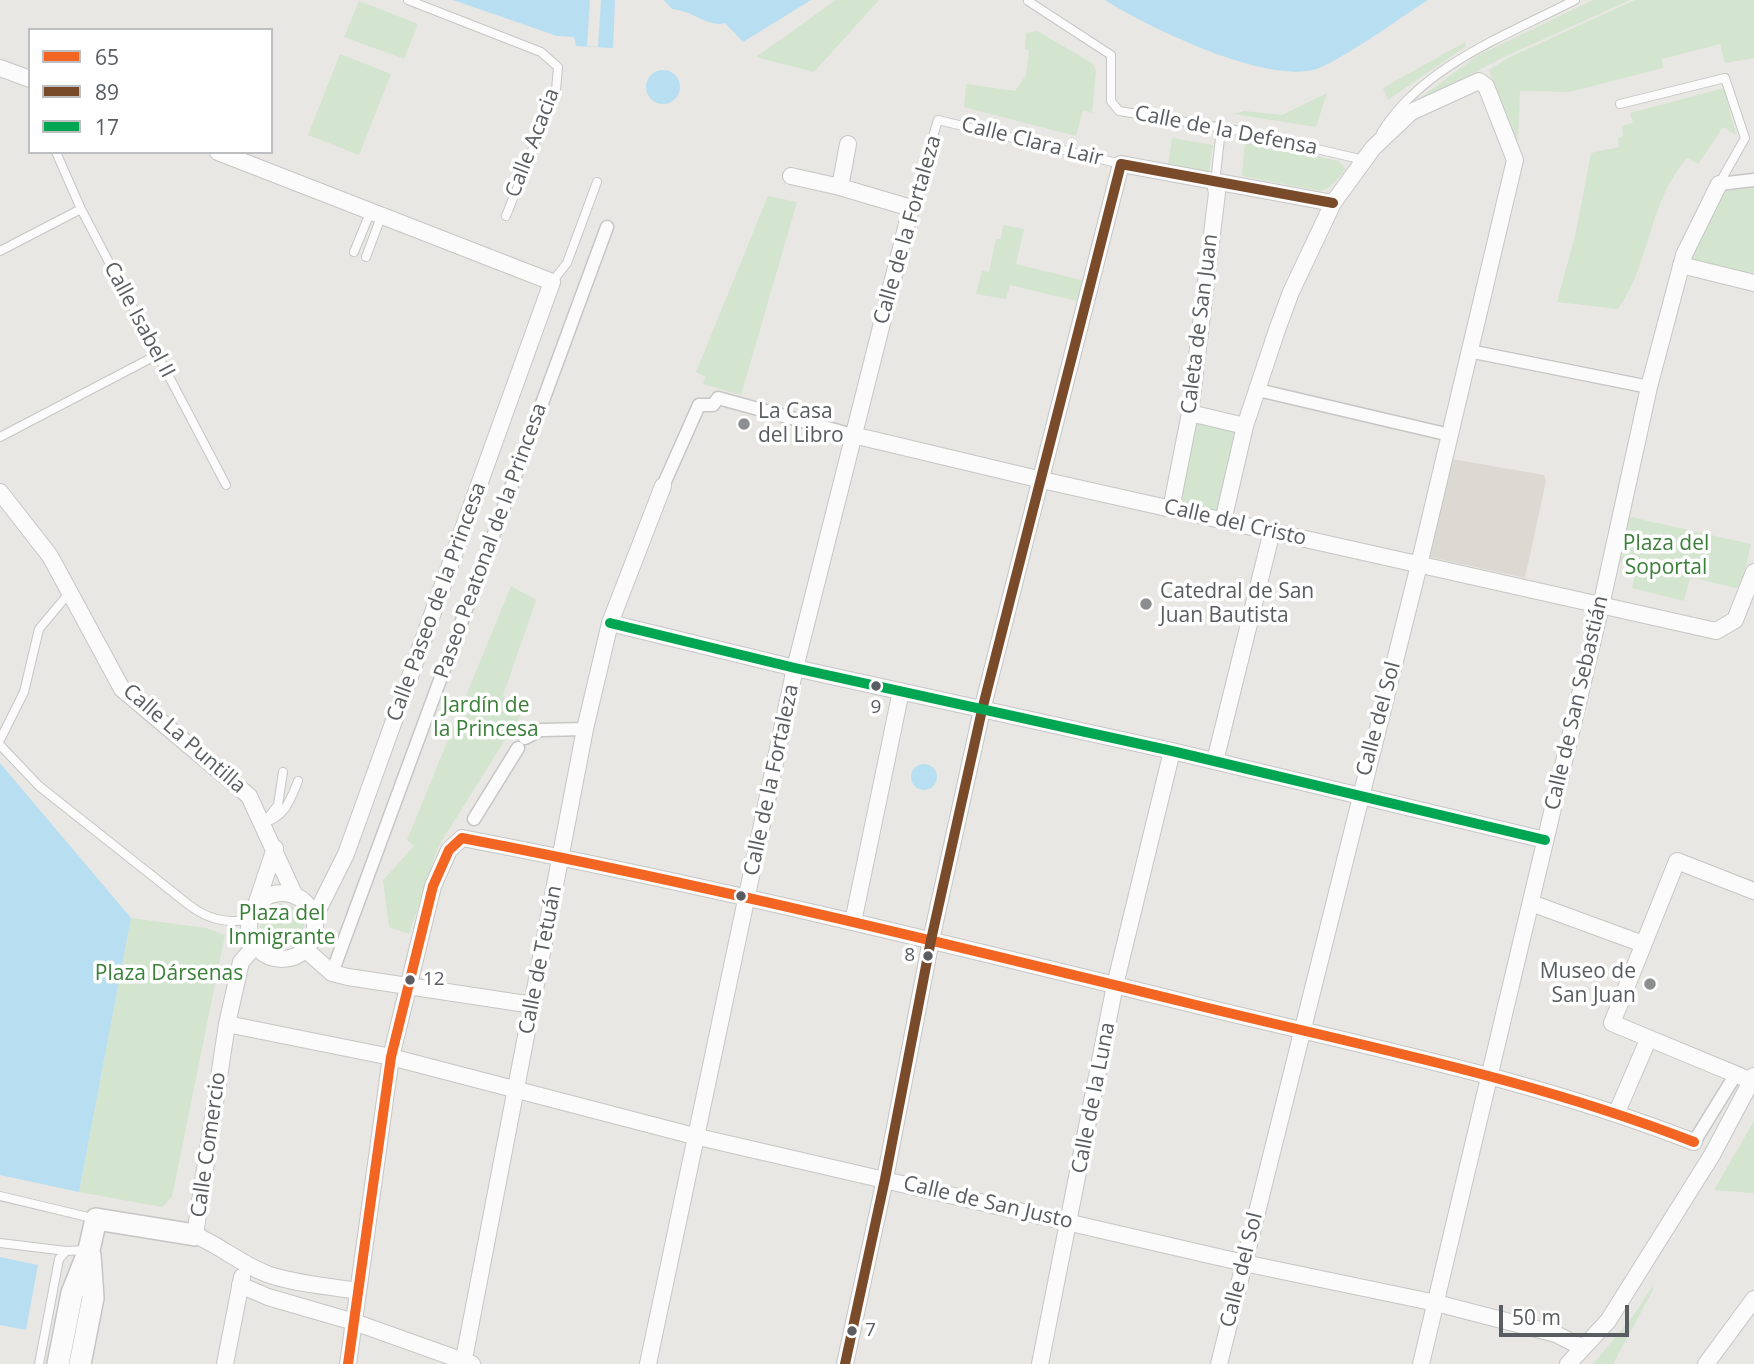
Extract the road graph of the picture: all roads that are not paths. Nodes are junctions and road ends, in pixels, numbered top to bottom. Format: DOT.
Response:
graph roads {
  1 [pos="408,0"];
  2 [pos="1575,0"];
  3 [pos="1028,1"];
  4 [pos="0,68"];
  5 [pos="28,78"];
  6 [pos="1620,104"];
  7 [pos="939,120"];
  8 [pos="1220,138"];
  9 [pos="848,144"];
  10 [pos="57,154"];
  11 [pos="223,154"];
  12 [pos="1369,154"];
  13 [pos="1121,164"];
  14 [pos="792,176"];
  15 [pos="1754,180"];
  16 [pos="597,181"];
  17 [pos="1215,183"];
  18 [pos="1719,184"];
  19 [pos="840,187"];
  20 [pos="1333,203"];
  21 [pos="911,208"];
  22 [pos="81,209"];
  23 [pos="375,215"];
  24 [pos="506,216"];
  25 [pos="607,227"];
  26 [pos="0,251"];
  27 [pos="354,252"];
  28 [pos="366,257"];
  29 [pos="1681,265"];
  30 [pos="552,282"];
  31 [pos="1754,283"];
  32 [pos="1469,351"];
  33 [pos="157,355"];
  34 [pos="1649,387"];
  35 [pos="1258,390"];
  36 [pos="699,405"];
  37 [pos="1189,413"];
  38 [pos="1245,426"];
  39 [pos="853,435"];
  40 [pos="1450,435"];
  41 [pos="0,437"];
  42 [pos="1042,480"];
  43 [pos="226,485"];
  44 [pos="663,486"];
  45 [pos="0,492"];
  46 [pos="1171,509"];
  47 [pos="1223,521"];
  48 [pos="1272,531"];
  49 [pos="1419,565"];
  50 [pos="1753,581"];
  51 [pos="71,592"];
  52 [pos="1601,606"];
  53 [pos="610,623"];
  54 [pos="795,668"];
  55 [pos="901,691"];
  56 [pos="982,710"];
  57 [pos="585,729"];
  58 [pos="0,743"];
  59 [pos="1172,751"];
  60 [pos="1215,761"];
  61 [pos="283,772"];
  62 [pos="298,781"];
  63 [pos="1359,796"];
  64 [pos="263,822"];
  65 [pos="462,838"];
  66 [pos="1545,840"];
  67 [pos="275,848"];
  68 [pos="562,857"];
  69 [pos="1754,891"];
  70 [pos="295,896"];
  71 [pos="747,898"];
  72 [pos="1531,903"];
  73 [pos="253,914"];
  74 [pos="314,918"];
  75 [pos="853,922"];
  76 [pos="931,940"];
  77 [pos="1643,944"];
  78 [pos="255,946"];
  79 [pos="306,950"];
  80 [pos="332,973"];
  81 [pos="410,984"];
  82 [pos="1115,985"];
  83 [pos="533,1005"];
  84 [pos="227,1024"];
  85 [pos="1301,1030"];
  86 [pos="1648,1040"];
  87 [pos="391,1057"];
  88 [pos="1736,1074"];
  89 [pos="1488,1075"];
  90 [pos="1753,1079"];
  91 [pos="515,1090"];
  92 [pos="1617,1112"];
  93 [pos="694,1136"];
  94 [pos="1693,1142"];
  95 [pos="885,1179"];
  96 [pos="0,1196"];
  97 [pos="96,1219"];
  98 [pos="1071,1222"];
  99 [pos="195,1236"];
  100 [pos="0,1243"];
  101 [pos="89,1250"];
  102 [pos="66,1251"];
  103 [pos="1244,1263"];
  104 [pos="243,1264"];
  105 [pos="240,1284"];
  106 [pos="358,1291"];
  107 [pos="1754,1299"];
  108 [pos="1436,1303"];
  109 [pos="354,1322"];
  110 [pos="1583,1348"];
  111 [pos="466,1363"];
  112 [pos="39,1364"];
  113 [pos="58,1364"];
  114 [pos="80,1364"];
  115 [pos="225,1364"];
  116 [pos="348,1364"];
  117 [pos="648,1364"];
  118 [pos="845,1364"];
  119 [pos="1040,1364"];
  120 [pos="1219,1364"];
  121 [pos="1421,1364"];
  122 [pos="1569,1364"];
  123 [pos="1706,1364"];
  1 -- 24 [label="lane, Calle Acacia"];
  2 -- 12 [label="lane"];
  3 -- 12 [label="lane, Calle de la Defensa"];
  4 -- 5 [label="street"];
  6 -- 18 [label="lane, Calle de San Sebastián"];
  7 -- 13 [label="lane, Calle Clara Lair"];
  7 -- 21 [label="lane, Calle de la Fortaleza"];
  8 -- 17 [label="lane, Caleta de San Juan"];
  9 -- 19 [label="street"];
  10 -- 22 [label="lane, Calle Isabel II"];
  11 -- 23 [label="street"];
  12 -- 20 [label="street"];
  12 -- 32 [label="street, Calle del Sol"];
  13 -- 17 [label="street, Calle Clara Lair"];
  13 -- 42 [label="street"];
  14 -- 19 [label="street"];
  15 -- 18 [label="street"];
  16 -- 30 [label="lane"];
  17 -- 20 [label="street, Calle Clara Lair"];
  17 -- 37 [label="street, Caleta de San Juan"];
  18 -- 29 [label="street, Calle de San Sebastián"];
  19 -- 21 [label="street"];
  20 -- 35 [label="street"];
  21 -- 39 [label="street, Calle de la Fortaleza"];
  22 -- 26 [label="lane"];
  22 -- 33 [label="lane, Calle Isabel II"];
  23 -- 27 [label="lane"];
  23 -- 28 [label="lane"];
  23 -- 30 [label="street"];
  25 -- 80 [label="street, Paseo Peatonal de la Princesa"];
  29 -- 31 [label="street"];
  29 -- 34 [label="street, Calle de San Sebastián"];
  30 -- 74 [label="street, Calle Paseo de la Princesa"];
  32 -- 34 [label="street"];
  32 -- 40 [label="street, Calle del Sol"];
  33 -- 41 [label="lane"];
  33 -- 43 [label="lane, Calle Isabel II"];
  34 -- 52 [label="street, Calle de San Sebastián"];
  35 -- 38 [label="street"];
  35 -- 40 [label="street"];
  36 -- 39 [label="street, Calle del Cristo"];
  36 -- 44 [label="street, Calle de Tetuán"];
  37 -- 38 [label="street"];
  37 -- 46 [label="street, Caleta de San Juan"];
  38 -- 47 [label="street"];
  39 -- 42 [label="street, Calle del Cristo"];
  39 -- 54 [label="street, Calle de la Fortaleza"];
  40 -- 49 [label="street, Calle del Sol"];
  42 -- 46 [label="street, Calle del Cristo"];
  42 -- 56 [label="street"];
  44 -- 53 [label="street, Calle de Tetuán"];
  45 -- 51 [label="street, Calle La Puntilla"];
  46 -- 47 [label="street, Calle del Cristo"];
  47 -- 48 [label="street, Calle del Cristo"];
  48 -- 49 [label="street, Calle del Cristo"];
  48 -- 60 [label="street"];
  49 -- 52 [label="street, Calle del Cristo"];
  49 -- 63 [label="street, Calle del Sol"];
  50 -- 52 [label="street, Calle del Cristo"];
  51 -- 58 [label="lane"];
  51 -- 64 [label="street, Calle La Puntilla"];
  52 -- 66 [label="street, Calle de San Sebastián"];
  53 -- 54 [label="street"];
  53 -- 57 [label="street, Calle de Tetuán"];
  54 -- 55 [label="street"];
  54 -- 71 [label="street, Calle de la Fortaleza"];
  55 -- 56 [label="street"];
  55 -- 75 [label="street"];
  56 -- 59 [label="street"];
  56 -- 76 [label="street"];
  57 -- 65 [label="street"];
  57 -- 68 [label="street, Calle de Tetuán"];
  58 -- 73 [label="lane"];
  59 -- 60 [label="street"];
  59 -- 82 [label="street, Calle de la Luna"];
  60 -- 63 [label="street"];
  61 -- 64 [label="lane"];
  62 -- 64 [label="lane"];
  63 -- 66 [label="street"];
  63 -- 85 [label="street, Calle del Sol"];
  64 -- 67 [label="street, Calle La Puntilla"];
  65 -- 68 [label="street"];
  65 -- 81 [label="street"];
  66 -- 72 [label="street, Calle de San Sebastián"];
  67 -- 70 [label="street"];
  67 -- 73 [label="street"];
  68 -- 71 [label="street"];
  68 -- 83 [label="street, Calle de Tetuán"];
  69 -- 77 [label="street"];
  70 -- 73 [label="street"];
  70 -- 74 [label="street"];
  71 -- 75 [label="street"];
  71 -- 93 [label="street, Calle de la Fortaleza"];
  72 -- 77 [label="street"];
  72 -- 89 [label="street, Calle de San Sebastián"];
  73 -- 78 [label="street"];
  74 -- 79 [label="street"];
  75 -- 76 [label="street"];
  76 -- 82 [label="street"];
  76 -- 95 [label="street"];
  77 -- 86 [label="street"];
  78 -- 79 [label="street"];
  78 -- 84 [label="street, Calle Comercio"];
  79 -- 80 [label="street"];
  80 -- 81 [label="street"];
  81 -- 83 [label="street"];
  81 -- 87 [label="street"];
  82 -- 85 [label="street"];
  82 -- 98 [label="street, Calle de la Luna"];
  83 -- 91 [label="street, Calle de Tetuán"];
  84 -- 87 [label="street, Calle de San Justo"];
  84 -- 99 [label="street, Calle Comercio"];
  85 -- 89 [label="street"];
  85 -- 103 [label="street, Calle del Sol"];
  86 -- 88 [label="street"];
  86 -- 92 [label="street"];
  87 -- 91 [label="street, Calle de San Justo"];
  87 -- 106 [label="street"];
  88 -- 90 [label="street"];
  88 -- 94 [label="street"];
  89 -- 92 [label="street"];
  89 -- 108 [label="street, Calle de San Sebastián"];
  90 -- 110 [label="street"];
  91 -- 93 [label="street, Calle de San Justo"];
  91 -- 111 [label="street, Calle de Tetuán"];
  92 -- 94 [label="street"];
  93 -- 95 [label="street, Calle de San Justo"];
  93 -- 117 [label="street, Calle de la Fortaleza"];
  95 -- 98 [label="street, Calle de San Justo"];
  95 -- 118 [label="street"];
  96 -- 97 [label="lane"];
  97 -- 99 [label="main road"];
  97 -- 101 [label="main road"];
  98 -- 103 [label="street, Calle de San Justo"];
  98 -- 119 [label="street, Calle de la Luna"];
  99 -- 104 [label="street, Calle Comercio"];
  100 -- 102 [label="lane"];
  101 -- 102 [label="lane"];
  101 -- 113 [label="main road"];
  101 -- 114 [label="main road"];
  102 -- 112 [label="lane"];
  103 -- 108 [label="street, Calle de San Justo"];
  103 -- 120 [label="street, Calle del Sol"];
  104 -- 105 [label="street"];
  104 -- 106 [label="street, Calle Comercio"];
  105 -- 109 [label="street"];
  105 -- 115 [label="street"];
  106 -- 109 [label="street"];
  107 -- 123 [label="street"];
  108 -- 110 [label="street, Calle de San Justo"];
  108 -- 121 [label="street, Calle de San Sebastián"];
  109 -- 111 [label="street"];
  109 -- 116 [label="street"];
  110 -- 122 [label="street"];
}
